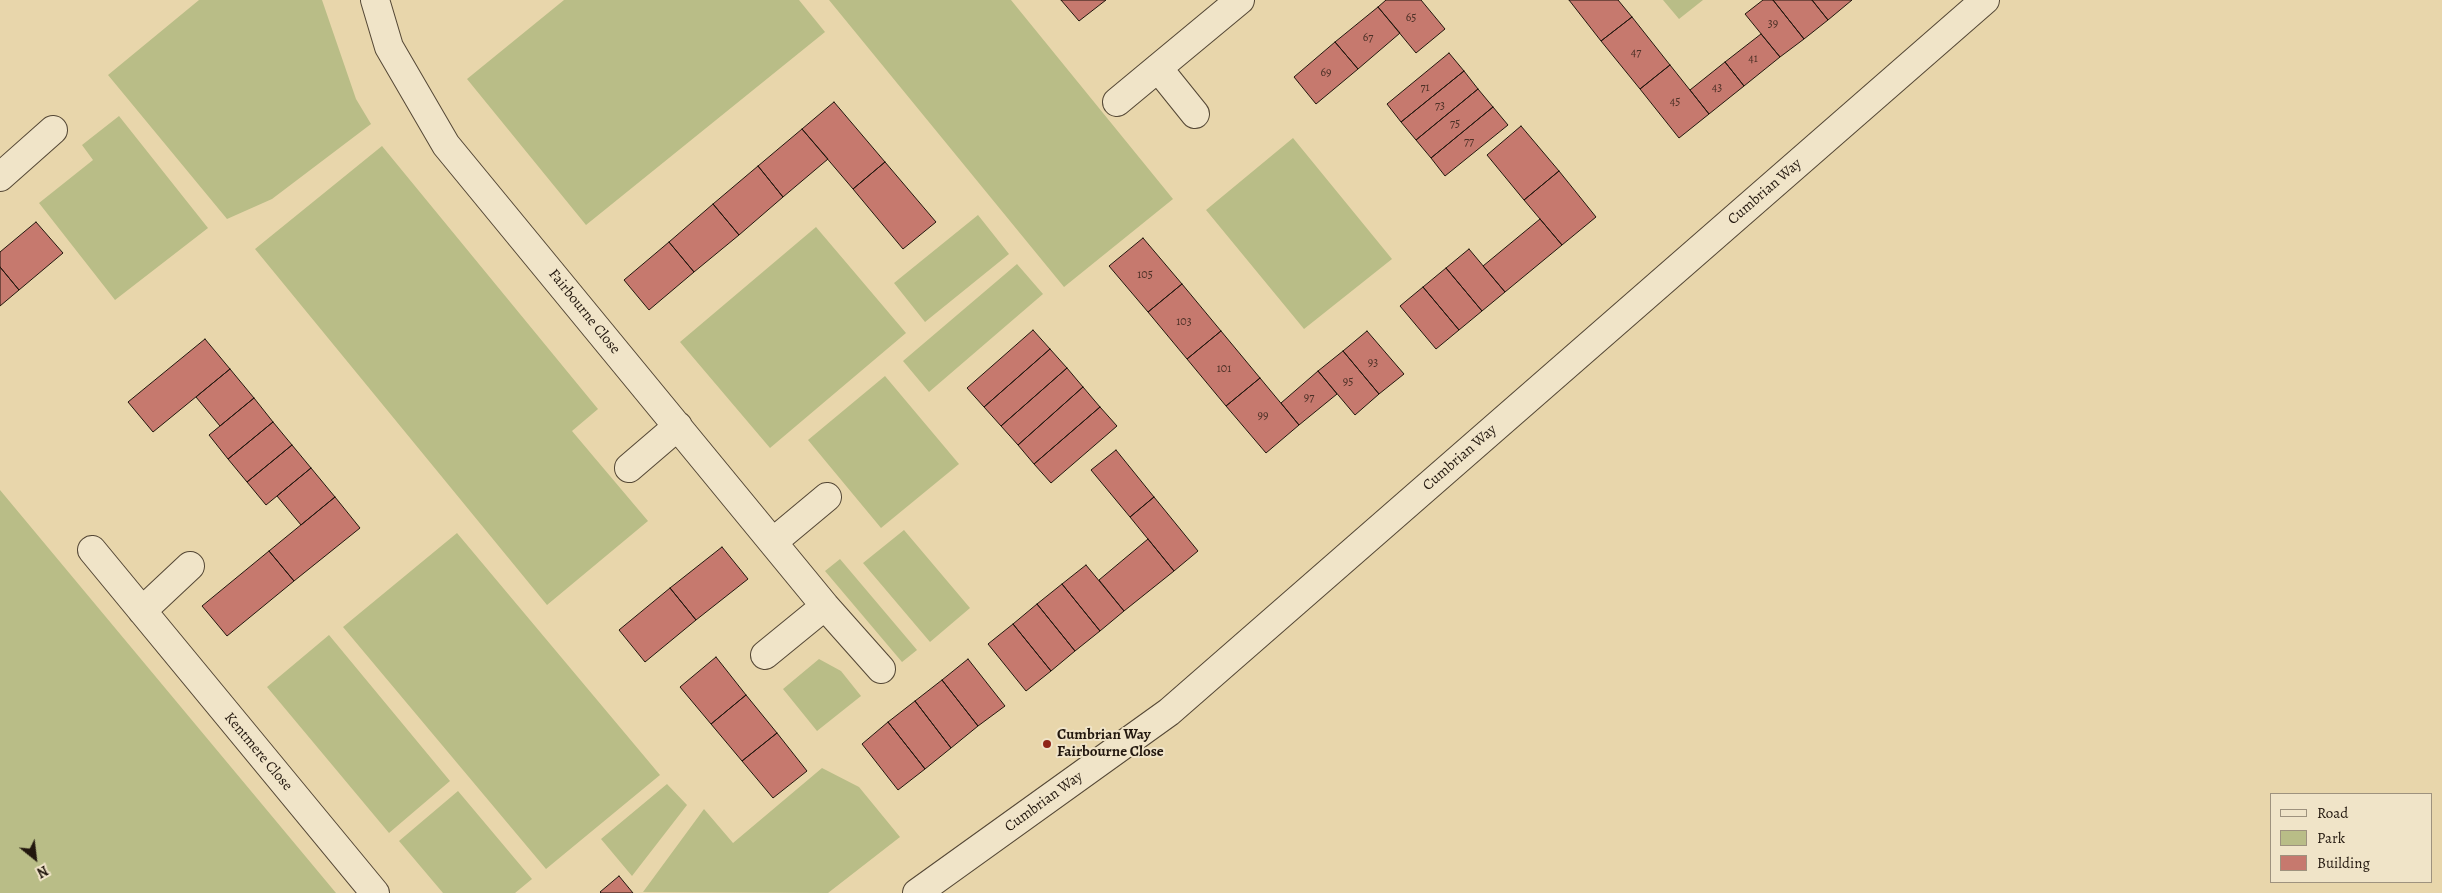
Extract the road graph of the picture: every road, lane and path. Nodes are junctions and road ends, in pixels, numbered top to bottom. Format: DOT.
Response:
graph roads {
  1 [pos="375,0"];
  2 [pos="1240,0"];
  3 [pos="1985,0"];
  4 [pos="1158,68"];
  5 [pos="1117,102"];
  6 [pos="1195,114"];
  7 [pos="53,130"];
  8 [pos="0,177"];
  9 [pos="678,426"];
  10 [pos="629,468"];
  11 [pos="827,497"];
  12 [pos="773,542"];
  13 [pos="92,550"];
  14 [pos="190,566"];
  15 [pos="825,606"];
  16 [pos="142,611"];
  17 [pos="765,655"];
  18 [pos="881,669"];
  19 [pos="375,893"];
  20 [pos="917,893"];
  1 -- 9 [label="street, Fairbourne Close"];
  2 -- 4 [label="street"];
  3 -- 20 [label="street, Cumbrian Way"];
  4 -- 5 [label="street"];
  4 -- 6 [label="street"];
  7 -- 8 [label="street"];
  9 -- 10 [label="street"];
  9 -- 12 [label="street, Fairbourne Close"];
  11 -- 12 [label="street"];
  12 -- 15 [label="street, Fairbourne Close"];
  13 -- 16 [label="street, Kentmere Close"];
  14 -- 16 [label="street"];
  15 -- 17 [label="street"];
  15 -- 18 [label="street, Fairbourne Close"];
  16 -- 19 [label="street, Kentmere Close"];
}
